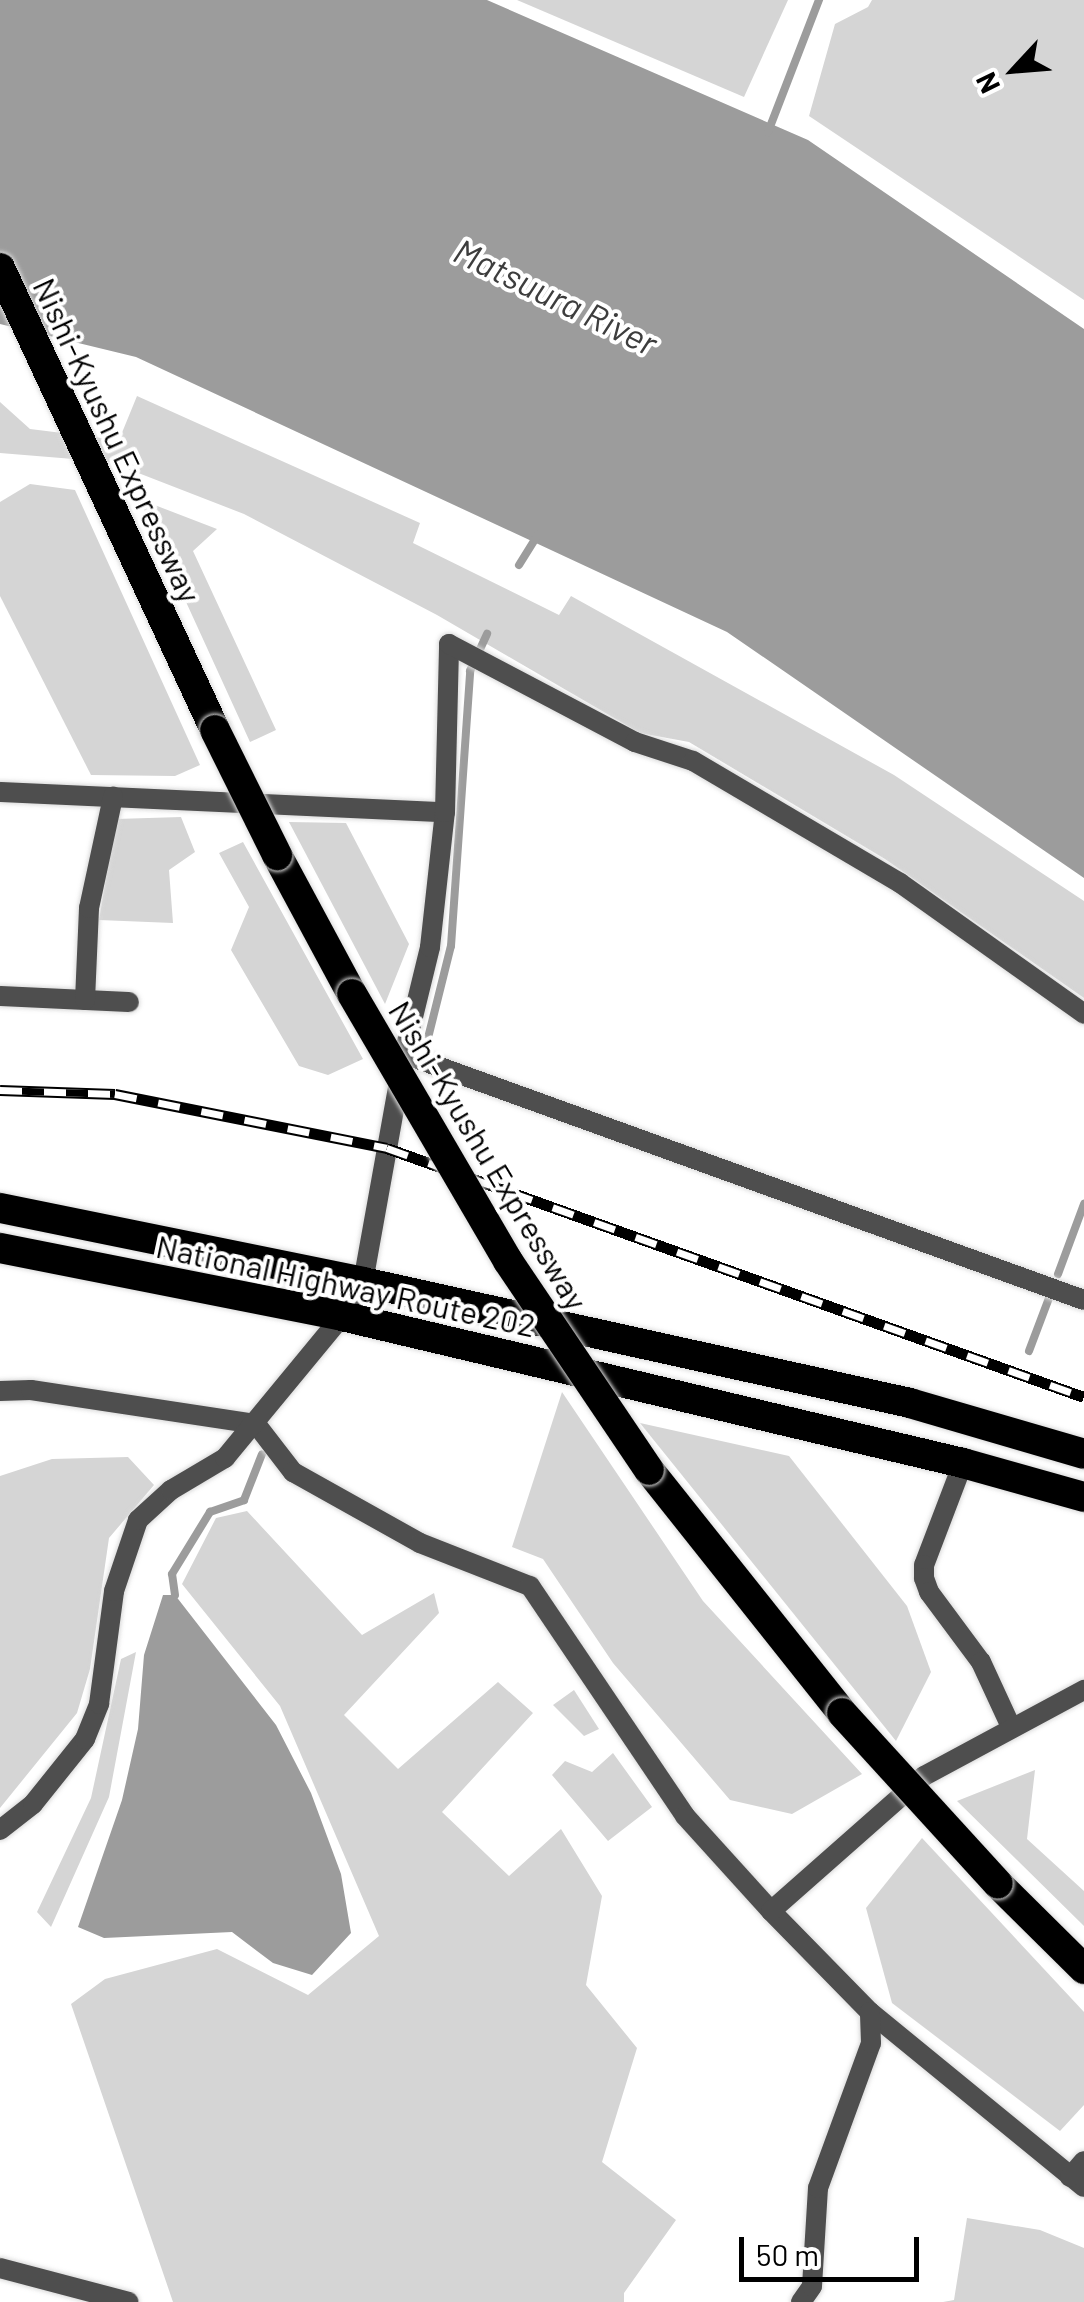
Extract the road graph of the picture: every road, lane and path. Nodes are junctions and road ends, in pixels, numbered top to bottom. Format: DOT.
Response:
graph roads {
  1 [pos="0,268"];
  2 [pos="0,792"];
  3 [pos="113,797"];
  4 [pos="446,812"];
  5 [pos="0,996"];
  6 [pos="85,1000"];
  7 [pos="129,1002"];
  8 [pos="1084,1014"];
  9 [pos="404,1054"];
  10 [pos="0,1208"];
  11 [pos="0,1248"];
  12 [pos="363,1282"];
  13 [pos="1084,1300"];
  14 [pos="342,1316"];
  15 [pos="0,1390"];
  16 [pos="256,1424"];
  17 [pos="1084,1454"];
  18 [pos="963,1463"];
  19 [pos="1084,1496"];
  20 [pos="1084,1690"];
  21 [pos="1011,1727"];
  22 [pos="0,1830"];
  23 [pos="771,1911"];
  24 [pos="1084,1969"];
  25 [pos="870,2012"];
  26 [pos="1079,2175"];
  27 [pos="0,2268"];
  28 [pos="129,2302"];
  29 [pos="801,2302"];
  1 -- 24 [label="highway, Nishi-Kyushu Expressway, bridge"];
  2 -- 3 [label="street"];
  3 -- 4 [label="street"];
  3 -- 6 [label="street"];
  4 -- 8 [label="street"];
  4 -- 9 [label="street"];
  5 -- 6 [label="street"];
  6 -- 7 [label="street"];
  9 -- 12 [label="street"];
  9 -- 13 [label="street"];
  10 -- 12 [label="highway, National Highway Route 202"];
  11 -- 14 [label="highway, National Highway Route 202"];
  12 -- 14 [label="street"];
  12 -- 17 [label="highway, National Highway Route 202"];
  14 -- 16 [label="street"];
  14 -- 18 [label="highway, National Highway Route 202"];
  15 -- 16 [label="street"];
  16 -- 22 [label="street"];
  16 -- 23 [label="street"];
  18 -- 19 [label="highway, National Highway Route 202"];
  18 -- 21 [label="street"];
  20 -- 21 [label="street"];
  21 -- 23 [label="street"];
  23 -- 25 [label="street"];
  25 -- 26 [label="street"];
  25 -- 29 [label="street"];
  27 -- 28 [label="street"];
}
